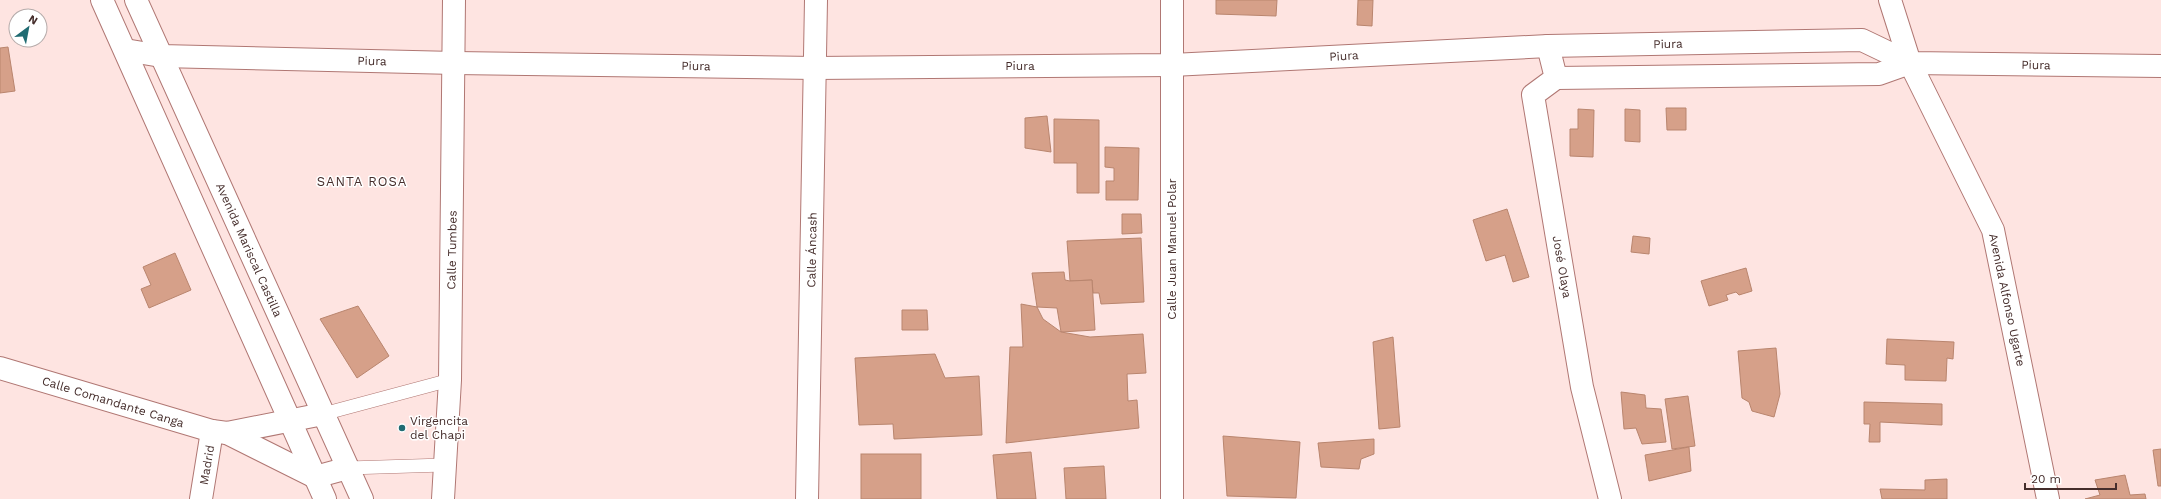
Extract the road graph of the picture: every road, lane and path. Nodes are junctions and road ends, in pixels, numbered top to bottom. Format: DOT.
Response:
graph roads {
  1 [pos="102,0"];
  2 [pos="136,0"];
  3 [pos="454,0"];
  4 [pos="816,0"];
  5 [pos="1172,0"];
  6 [pos="1890,0"];
  7 [pos="1548,46"];
  8 [pos="125,50"];
  9 [pos="162,56"];
  10 [pos="455,63"];
  11 [pos="1910,64"];
  12 [pos="1172,65"];
  13 [pos="2161,66"];
  14 [pos="814,68"];
  15 [pos="1556,78"];
  16 [pos="0,368"];
  17 [pos="450,380"];
  18 [pos="323,414"];
  19 [pos="290,422"];
  20 [pos="220,432"];
  21 [pos="444,465"];
  22 [pos="348,468"];
  23 [pos="315,477"];
  24 [pos="201,499"];
  25 [pos="325,499"];
  26 [pos="362,499"];
  27 [pos="443,499"];
  28 [pos="807,499"];
  29 [pos="1172,499"];
  30 [pos="1610,499"];
  31 [pos="2048,499"];
  1 -- 8 [label="street"];
  2 -- 9 [label="street, Avenida Mariscal Castilla"];
  3 -- 10 [label="street, Calle Tumbes"];
  4 -- 14 [label="street, Calle Áncash"];
  5 -- 12 [label="street, Calle Juan Manuel Polar"];
  6 -- 11 [label="street, Avenida Alfonso Ugarte"];
  7 -- 11 [label="street, Piura"];
  7 -- 12 [label="street, Piura"];
  7 -- 15 [label="street"];
  8 -- 9 [label="street, Piura"];
  8 -- 19 [label="street"];
  9 -- 10 [label="street, Piura"];
  9 -- 18 [label="street, Avenida Mariscal Castilla"];
  10 -- 14 [label="street, Piura"];
  10 -- 17 [label="street, Calle Tumbes"];
  11 -- 13 [label="street, Piura"];
  11 -- 15 [label="street, Piura"];
  11 -- 31 [label="street, Avenida Alfonso Ugarte"];
  12 -- 14 [label="street, Piura"];
  12 -- 29 [label="street, Calle Juan Manuel Polar"];
  14 -- 28 [label="street, Calle Áncash"];
  15 -- 30 [label="street, José Olaya"];
  16 -- 20 [label="street, Calle Comandante Canga"];
  17 -- 18 [label="lane"];
  17 -- 21 [label="street, Calle Tumbes"];
  18 -- 19 [label="street, Calle Comandante Canga"];
  18 -- 22 [label="street, Avenida Mariscal Castilla"];
  19 -- 20 [label="street, Calle Comandante Canga"];
  19 -- 23 [label="street"];
  20 -- 23 [label="street, Calle Comandante Canga"];
  20 -- 24 [label="street, Madrid"];
  21 -- 22 [label="lane"];
  21 -- 27 [label="street, Calle Tumbes"];
  22 -- 23 [label="street"];
  22 -- 26 [label="street, Avenida Mariscal Castilla"];
  23 -- 25 [label="street"];
}
